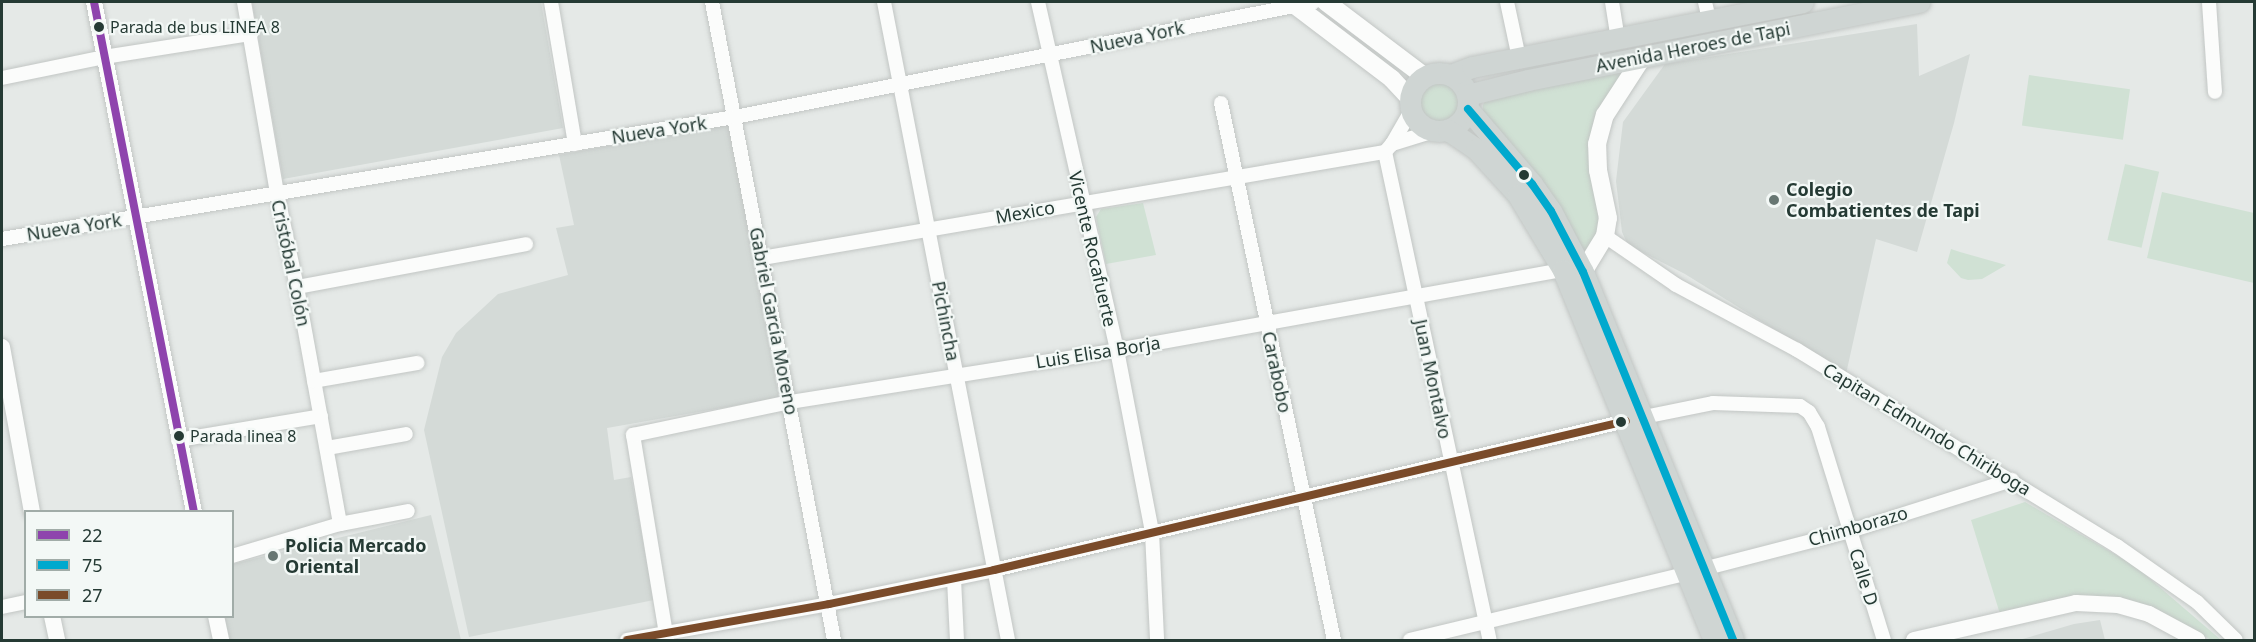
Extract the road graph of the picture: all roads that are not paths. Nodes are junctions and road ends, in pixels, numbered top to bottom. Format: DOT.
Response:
graph roads {
  1 [pos="94,2"];
  2 [pos="244,2"];
  3 [pos="551,2"];
  4 [pos="712,2"];
  5 [pos="884,2"];
  6 [pos="1038,2"];
  7 [pos="1314,2"];
  8 [pos="1326,2"];
  9 [pos="1507,2"];
  10 [pos="1612,2"];
  11 [pos="1803,2"];
  12 [pos="1919,2"];
  13 [pos="2209,2"];
  14 [pos="1293,3"];
  15 [pos="1707,11"];
  16 [pos="251,34"];
  17 [pos="1618,38"];
  18 [pos="1049,56"];
  19 [pos="104,57"];
  20 [pos="1519,58"];
  21 [pos="1642,58"];
  22 [pos="1450,75"];
  23 [pos="1425,77"];
  24 [pos="2,78"];
  25 [pos="901,85"];
  26 [pos="1495,87"];
  27 [pos="2214,92"];
  28 [pos="1221,103"];
  29 [pos="1411,104"];
  30 [pos="1472,109"];
  31 [pos="735,117"];
  32 [pos="1441,131"];
  33 [pos="575,144"];
  34 [pos="1389,148"];
  35 [pos="1234,176"];
  36 [pos="276,194"];
  37 [pos="1082,203"];
  38 [pos="137,217"];
  39 [pos="928,229"];
  40 [pos="1605,236"];
  41 [pos="2,239"];
  42 [pos="526,244"];
  43 [pos="762,258"];
  44 [pos="1573,271"];
  45 [pos="297,287"];
  46 [pos="1416,298"];
  47 [pos="1267,323"];
  48 [pos="2,347"];
  49 [pos="1117,350"];
  50 [pos="417,363"];
  51 [pos="957,374"];
  52 [pos="4,375"];
  53 [pos="314,381"];
  54 [pos="790,402"];
  55 [pos="321,416"];
  56 [pos="1635,419"];
  57 [pos="406,434"];
  58 [pos="178,440"];
  59 [pos="327,448"];
  60 [pos="1452,464"];
  61 [pos="2012,480"];
  62 [pos="1304,498"];
  63 [pos="32,510"];
  64 [pos="194,510"];
  65 [pos="408,511"];
  66 [pos="340,524"];
  67 [pos="1850,531"];
  68 [pos="1152,532"];
  69 [pos="234,555"];
  70 [pos="994,570"];
  71 [pos="1694,572"];
  72 [pos="954,579"];
  73 [pos="24,602"];
  74 [pos="829,604"];
  75 [pos="2,607"];
  76 [pos="52,618"];
  77 [pos="216,618"];
  78 [pos="1486,624"];
  79 [pos="666,637"];
  80 [pos="57,640"];
  81 [pos="221,640"];
  82 [pos="627,640"];
  83 [pos="834,640"];
  84 [pos="957,640"];
  85 [pos="1008,640"];
  86 [pos="1157,640"];
  87 [pos="1334,640"];
  88 [pos="1410,640"];
  89 [pos="1490,640"];
  90 [pos="1714,640"];
  91 [pos="1733,640"];
  92 [pos="1884,640"];
  93 [pos="1914,640"];
  94 [pos="2198,640"];
  95 [pos="2236,640"];
  1 -- 19 [label="street"];
  2 -- 16 [label="street, Cristóbal Colón"];
  3 -- 33 [label="street"];
  4 -- 31 [label="street, Gabriel García Moreno"];
  5 -- 25 [label="street, Pichincha"];
  6 -- 18 [label="street, Vicente Rocafuerte"];
  7 -- 14 [label="street, Nueva York"];
  8 -- 23 [label="main road"];
  9 -- 20 [label="street"];
  10 -- 17 [label="street"];
  11 -- 15 [label="main road, Avenida Heroes de Tapi"];
  12 -- 21 [label="main road, Avenida Heroes de Tapi"];
  13 -- 27 [label="street"];
  14 -- 18 [label="street, Nueva York"];
  14 -- 29 [label="main road"];
  15 -- 17 [label="main road, Avenida Heroes de Tapi"];
  16 -- 19 [label="street"];
  16 -- 36 [label="street, Cristóbal Colón"];
  17 -- 20 [label="main road, Avenida Heroes de Tapi"];
  18 -- 25 [label="street, Nueva York"];
  18 -- 37 [label="street, Vicente Rocafuerte"];
  19 -- 24 [label="street"];
  19 -- 38 [label="street"];
  20 -- 22 [label="main road, Avenida Heroes de Tapi"];
  21 -- 26 [label="main road, Avenida Heroes de Tapi"];
  21 -- 40 [label="main road"];
  22 -- 23 [label="main road"];
  22 -- 30 [label="main road"];
  23 -- 29 [label="main road"];
  25 -- 31 [label="street, Nueva York"];
  25 -- 39 [label="street, Pichincha"];
  26 -- 30 [label="main road, Avenida Heroes de Tapi"];
  26 -- 30 [label="main road"];
  28 -- 35 [label="street, Carabobo"];
  29 -- 32 [label="main road"];
  29 -- 34 [label="street"];
  30 -- 32 [label="main road"];
  30 -- 44 [label="main road"];
  31 -- 33 [label="street, Nueva York"];
  31 -- 43 [label="street, Gabriel García Moreno"];
  32 -- 34 [label="street, Mexico"];
  32 -- 44 [label="main road"];
  33 -- 36 [label="street, Nueva York"];
  34 -- 35 [label="street, Mexico"];
  34 -- 46 [label="street, Juan Montalvo"];
  35 -- 37 [label="street, Mexico"];
  35 -- 47 [label="street, Carabobo"];
  36 -- 38 [label="street, Nueva York"];
  36 -- 45 [label="street, Cristóbal Colón"];
  37 -- 39 [label="street, Mexico"];
  37 -- 49 [label="street, Vicente Rocafuerte"];
  38 -- 41 [label="street, Nueva York"];
  38 -- 58 [label="street"];
  39 -- 43 [label="street, Mexico"];
  39 -- 51 [label="street, Pichincha"];
  40 -- 44 [label="main road"];
  40 -- 61 [label="street, Capitan Edmundo Chiriboga"];
  42 -- 45 [label="street"];
  43 -- 54 [label="street, Gabriel García Moreno"];
  44 -- 46 [label="street, Luis Elisa Borja"];
  44 -- 56 [label="main road"];
  45 -- 53 [label="street, Cristóbal Colón"];
  46 -- 47 [label="street, Luis Elisa Borja"];
  46 -- 60 [label="street, Juan Montalvo"];
  47 -- 49 [label="street, Luis Elisa Borja"];
  47 -- 62 [label="street, Carabobo"];
  48 -- 52 [label="street"];
  49 -- 51 [label="street, Luis Elisa Borja"];
  49 -- 68 [label="street, Vicente Rocafuerte"];
  50 -- 53 [label="street"];
  51 -- 54 [label="street, Luis Elisa Borja"];
  51 -- 70 [label="street, Pichincha"];
  52 -- 63 [label="street"];
  53 -- 55 [label="street, Cristóbal Colón"];
  54 -- 74 [label="street, Gabriel García Moreno"];
  54 -- 79 [label="street, Luis Elisa Borja"];
  55 -- 58 [label="street"];
  55 -- 59 [label="street, Cristóbal Colón"];
  56 -- 60 [label="street"];
  56 -- 67 [label="street, Calle D"];
  56 -- 71 [label="main road"];
  57 -- 59 [label="street"];
  58 -- 64 [label="street"];
  59 -- 66 [label="street, Cristóbal Colón"];
  60 -- 62 [label="street"];
  60 -- 78 [label="street, Juan Montalvo"];
  61 -- 67 [label="street, Chimborazo"];
  61 -- 95 [label="street, Capitan Edmundo Chiriboga"];
  62 -- 68 [label="street"];
  62 -- 87 [label="street, Carabobo"];
  65 -- 66 [label="street"];
  66 -- 69 [label="street"];
  67 -- 71 [label="street, Chimborazo"];
  67 -- 92 [label="street, Calle D"];
  68 -- 70 [label="street"];
  68 -- 86 [label="street, Vicente Rocafuerte"];
  70 -- 72 [label="street"];
  70 -- 85 [label="street, Pichincha"];
  71 -- 78 [label="street, Chimborazo"];
  71 -- 90 [label="main road"];
  71 -- 91 [label="main road"];
  72 -- 74 [label="street"];
  72 -- 84 [label="street"];
  73 -- 75 [label="street"];
  74 -- 79 [label="street"];
  74 -- 83 [label="street, Gabriel García Moreno"];
  76 -- 80 [label="street"];
  77 -- 81 [label="street"];
  78 -- 88 [label="street, Chimborazo"];
  78 -- 89 [label="street, Juan Montalvo"];
  79 -- 82 [label="street"];
  93 -- 94 [label="street"];
}
